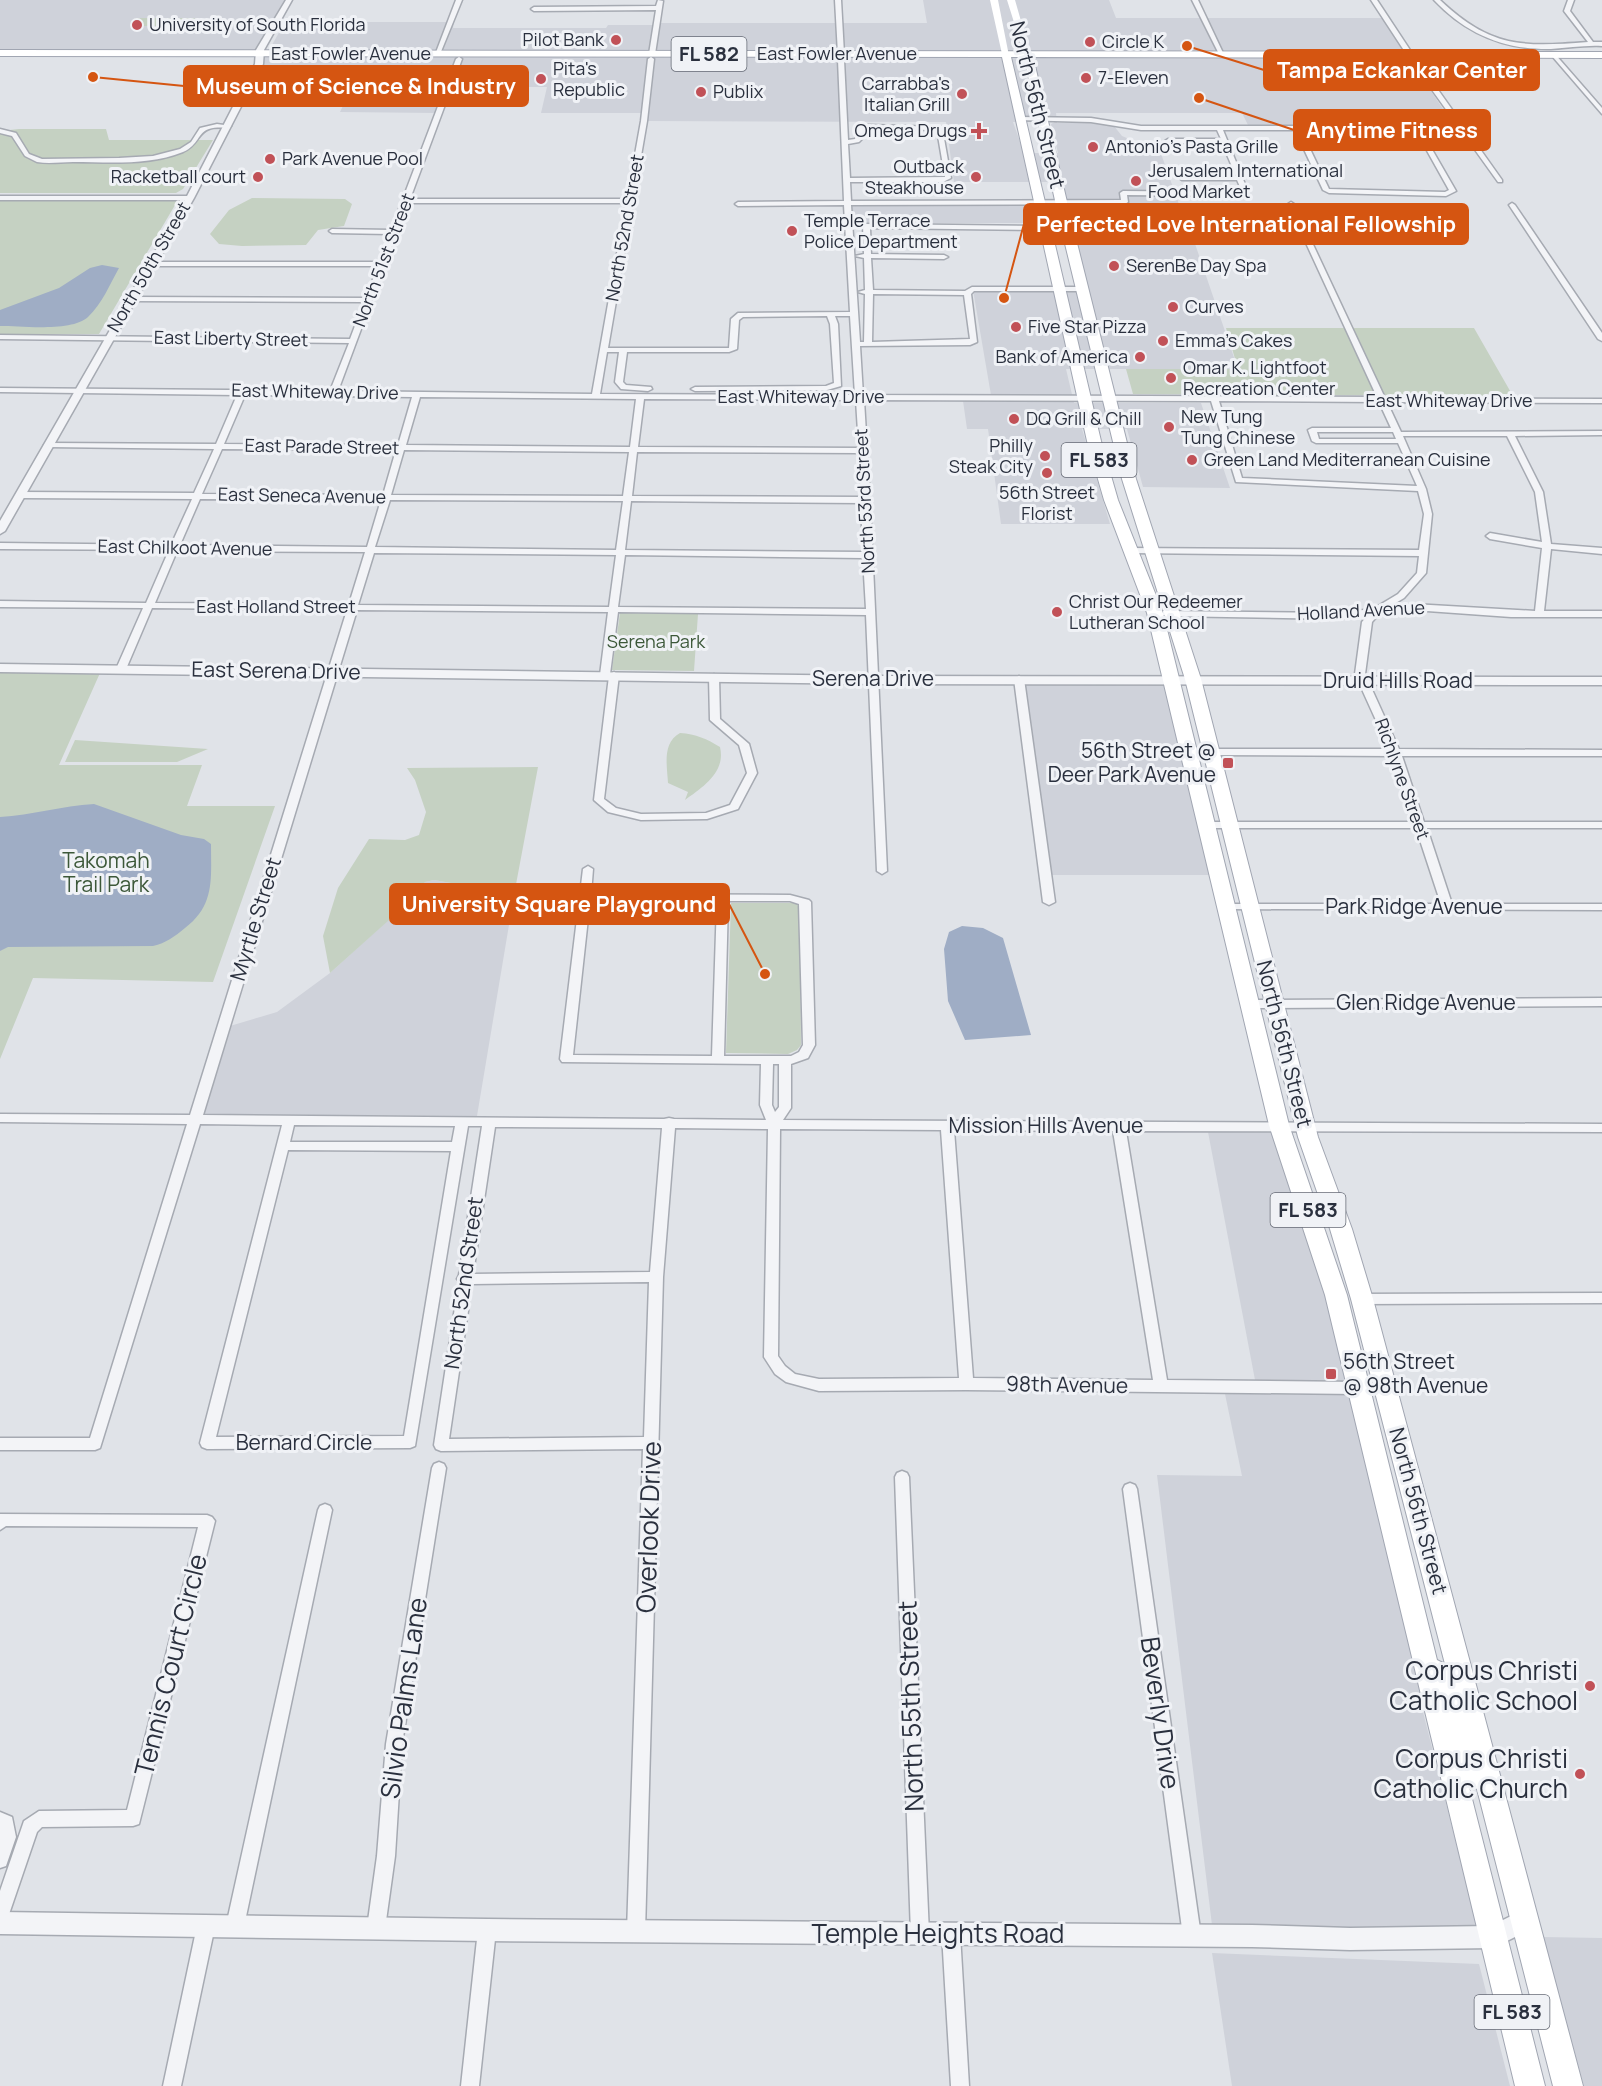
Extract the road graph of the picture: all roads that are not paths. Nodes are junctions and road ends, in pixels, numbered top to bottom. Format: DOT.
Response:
graph roads {
  1 [pos="290,0"];
  2 [pos="459,0"];
  3 [pos="660,0"];
  4 [pos="838,0"];
  5 [pos="994,0"];
  6 [pos="1011,0"];
  7 [pos="1195,0"];
  8 [pos="1374,0"];
  9 [pos="1437,0"];
  10 [pos="1571,0"];
  11 [pos="659,8"];
  12 [pos="534,9"];
  13 [pos="1003,40"];
  14 [pos="1591,43"];
  15 [pos="1602,44"];
  16 [pos="0,53"];
  17 [pos="437,54"];
  18 [pos="578,54"];
  19 [pos="984,54"];
  20 [pos="1028,54"];
  21 [pos="1602,55"];
  22 [pos="259,56"];
  23 [pos="652,57"];
  24 [pos="841,57"];
  25 [pos="1223,57"];
  26 [pos="1411,57"];
  27 [pos="1556,57"];
  28 [pos="0,59"];
  29 [pos="322,59"];
  30 [pos="459,59"];
  31 [pos="1046,60"];
  32 [pos="1602,60"];
  33 [pos="1008,61"];
  34 [pos="1033,71"];
  35 [pos="1602,112"];
  36 [pos="1019,119"];
  37 [pos="1041,120"];
  38 [pos="228,126"];
  39 [pos="1219,128"];
  40 [pos="1297,128"];
  41 [pos="0,131"];
  42 [pos="1168,141"];
  43 [pos="1224,141"];
  44 [pos="845,142"];
  45 [pos="1182,178"];
  46 [pos="1239,178"];
  47 [pos="848,180"];
  48 [pos="1500,181"];
  49 [pos="0,198"];
  50 [pos="190,198"];
  51 [pos="407,201"];
  52 [pos="629,201"];
  53 [pos="849,202"];
  54 [pos="1039,202"];
  55 [pos="1061,202"];
  56 [pos="738,204"];
  57 [pos="1291,204"];
  58 [pos="1512,205"];
  59 [pos="1045,228"];
  60 [pos="332,231"];
  61 [pos="395,232"];
  62 [pos="850,256"];
  63 [pos="867,256"];
  64 [pos="944,256"];
  65 [pos="152,264"];
  66 [pos="383,264"];
  67 [pos="853,292"];
  68 [pos="869,292"];
  69 [pos="1059,292"];
  70 [pos="1082,292"];
  71 [pos="967,293"];
  72 [pos="132,299"];
  73 [pos="369,300"];
  74 [pos="831,314"];
  75 [pos="854,314"];
  76 [pos="0,337"];
  77 [pos="108,338"];
  78 [pos="1602,339"];
  79 [pos="353,341"];
  80 [pos="856,344"];
  81 [pos="868,344"];
  82 [pos="623,350"];
  83 [pos="604,351"];
  84 [pos="1074,357"];
  85 [pos="1099,357"];
  86 [pos="0,390"];
  87 [pos="80,390"];
  88 [pos="243,391"];
  89 [pos="334,392"];
  90 [pos="417,394"];
  91 [pos="596,396"];
  92 [pos="640,397"];
  93 [pos="859,398"];
  94 [pos="1084,399"];
  95 [pos="1109,399"];
  96 [pos="1214,399"];
  97 [pos="1382,401"];
  98 [pos="1602,401"];
  99 [pos="1602,433"];
  100 [pos="1510,434"];
  101 [pos="1399,435"];
  102 [pos="48,445"];
  103 [pos="218,446"];
  104 [pos="401,447"];
  105 [pos="634,450"];
  106 [pos="863,452"];
  107 [pos="1098,456"];
  108 [pos="1124,456"];
  109 [pos="1422,489"];
  110 [pos="21,495"];
  111 [pos="196,495"];
  112 [pos="386,497"];
  113 [pos="627,499"];
  114 [pos="866,500"];
  115 [pos="0,531"];
  116 [pos="1490,536"];
  117 [pos="0,546"];
  118 [pos="1547,546"];
  119 [pos="174,547"];
  120 [pos="370,549"];
  121 [pos="1130,550"];
  122 [pos="1151,550"];
  123 [pos="1602,551"];
  124 [pos="620,552"];
  125 [pos="1424,553"];
  126 [pos="868,555"];
  127 [pos="0,604"];
  128 [pos="148,606"];
  129 [pos="353,607"];
  130 [pos="612,610"];
  131 [pos="1376,611"];
  132 [pos="870,612"];
  133 [pos="1155,613"];
  134 [pos="1172,613"];
  135 [pos="1539,614"];
  136 [pos="1602,614"];
  137 [pos="0,668"];
  138 [pos="121,669"];
  139 [pos="333,671"];
  140 [pos="552,674"];
  141 [pos="610,675"];
  142 [pos="714,677"];
  143 [pos="1019,679"];
  144 [pos="1172,679"];
  145 [pos="1193,679"];
  146 [pos="874,680"];
  147 [pos="1365,681"];
  148 [pos="1602,681"];
  149 [pos="1395,751"];
  150 [pos="1210,752"];
  151 [pos="1602,753"];
  152 [pos="1208,825"];
  153 [pos="1228,825"];
  154 [pos="1420,825"];
  155 [pos="1602,825"];
  156 [pos="588,869"];
  157 [pos="882,871"];
  158 [pos="585,897"];
  159 [pos="723,897"];
  160 [pos="1049,902"];
  161 [pos="1227,907"];
  162 [pos="1249,907"];
  163 [pos="1448,907"];
  164 [pos="1602,907"];
  165 [pos="1602,1002"];
  166 [pos="1251,1004"];
  167 [pos="1274,1004"];
  168 [pos="718,1060"];
  169 [pos="767,1060"];
  170 [pos="785,1060"];
  171 [pos="0,1118"];
  172 [pos="193,1120"];
  173 [pos="289,1120"];
  174 [pos="462,1122"];
  175 [pos="489,1122"];
  176 [pos="669,1122"];
  177 [pos="774,1123"];
  178 [pos="1279,1125"];
  179 [pos="1306,1125"];
  180 [pos="947,1126"];
  181 [pos="1119,1127"];
  182 [pos="1602,1128"];
  183 [pos="281,1146"];
  184 [pos="459,1147"];
  185 [pos="656,1277"];
  186 [pos="464,1280"];
  187 [pos="1602,1298"];
  188 [pos="1362,1299"];
  189 [pos="966,1384"];
  190 [pos="1161,1386"];
  191 [pos="1357,1388"];
  192 [pos="1385,1388"];
  193 [pos="651,1443"];
  194 [pos="0,1444"];
  195 [pos="439,1468"];
  196 [pos="902,1477"];
  197 [pos="1130,1489"];
  198 [pos="325,1510"];
  199 [pos="0,1524"];
  200 [pos="1422,1527"];
  201 [pos="1392,1528"];
  202 [pos="1426,1667"];
  203 [pos="1489,1783"];
  204 [pos="0,1820"];
  205 [pos="0,1860"];
  206 [pos="0,1917"];
  207 [pos="1525,1920"];
  208 [pos="0,1923"];
  209 [pos="206,1926"];
  210 [pos="235,1926"];
  211 [pos="376,1928"];
  212 [pos="487,1930"];
  213 [pos="636,1932"];
  214 [pos="920,1934"];
  215 [pos="951,1934"];
  216 [pos="1192,1936"];
  217 [pos="1493,1937"];
  218 [pos="172,2086"];
  219 [pos="470,2086"];
  220 [pos="960,2086"];
  221 [pos="1530,2086"];
  222 [pos="1568,2086"];
  1 -- 22 [label="street, North 50th Street"];
  2 -- 17 [label="street"];
  3 -- 11 [label="street, North 52nd Street"];
  4 -- 24 [label="street, North 53rd Street"];
  5 -- 13 [label="main road, North 56th Street"];
  6 -- 20 [label="main road, North 56th Street"];
  7 -- 25 [label="street"];
  8 -- 26 [label="street"];
  9 -- 14 [label="street"];
  10 -- 14 [label="street"];
  11 -- 12 [label="street"];
  11 -- 23 [label="street, North 52nd Street"];
  13 -- 19 [label="main road"];
  13 -- 33 [label="main road, North 56th Street"];
  14 -- 15 [label="street"];
  16 -- 22 [label="main road, East Fowler Avenue / FL 582"];
  17 -- 18 [label="main road, East Fowler Avenue / FL 582"];
  17 -- 22 [label="main road, East Fowler Avenue / FL 582"];
  17 -- 29 [label="main road"];
  18 -- 23 [label="main road, East Fowler Avenue / FL 582"];
  18 -- 30 [label="main road"];
  19 -- 24 [label="main road, East Fowler Avenue / FL 582"];
  19 -- 33 [label="main road, East Fowler Avenue / FL 582"];
  20 -- 25 [label="main road, East Fowler Avenue / FL 582"];
  20 -- 31 [label="main road, East Fowler Avenue / FL 582"];
  20 -- 33 [label="main road, East Fowler Avenue / FL 582"];
  20 -- 34 [label="main road, North 56th Street / FL 583"];
  21 -- 27 [label="main road, East Fowler Avenue / FL 582"];
  22 -- 28 [label="main road, East Fowler Avenue / FL 582"];
  22 -- 29 [label="main road, East Fowler Avenue / FL 582"];
  22 -- 38 [label="street, North 50th Street"];
  23 -- 24 [label="main road, East Fowler Avenue / FL 582"];
  23 -- 24 [label="main road, East Fowler Avenue / FL 582"];
  23 -- 30 [label="main road, East Fowler Avenue / FL 582"];
  23 -- 52 [label="street, North 52nd Street"];
  24 -- 33 [label="main road, East Fowler Avenue / FL 582"];
  24 -- 44 [label="street, North 53rd Street"];
  25 -- 26 [label="main road, East Fowler Avenue / FL 582"];
  25 -- 26 [label="main road, East Fowler Avenue / FL 582"];
  25 -- 31 [label="main road, East Fowler Avenue / FL 582"];
  26 -- 27 [label="main road, East Fowler Avenue / FL 582"];
  26 -- 48 [label="street"];
  27 -- 32 [label="main road, East Fowler Avenue / FL 582"];
  27 -- 35 [label="street"];
  29 -- 30 [label="main road, East Fowler Avenue / FL 582"];
  30 -- 51 [label="street, North 51st Street"];
  31 -- 34 [label="main road"];
  33 -- 36 [label="main road, North 56th Street / FL 583"];
  34 -- 37 [label="main road, North 56th Street / FL 583"];
  36 -- 37 [label="street"];
  36 -- 54 [label="main road, North 56th Street / FL 583"];
  37 -- 39 [label="street"];
  37 -- 55 [label="main road, North 56th Street / FL 583"];
  38 -- 41 [label="street"];
  38 -- 50 [label="street, North 50th Street"];
  39 -- 40 [label="street"];
  39 -- 43 [label="street"];
  40 -- 40 [label="street"];
  42 -- 43 [label="street"];
  43 -- 46 [label="street"];
  44 -- 47 [label="street, North 53rd Street"];
  44 -- 47 [label="street"];
  45 -- 46 [label="street"];
  46 -- 55 [label="street"];
  47 -- 53 [label="street, North 53rd Street"];
  49 -- 50 [label="street"];
  50 -- 65 [label="street, North 50th Street"];
  51 -- 52 [label="street"];
  51 -- 61 [label="street, North 51st Street"];
  52 -- 83 [label="street, North 52nd Street"];
  53 -- 54 [label="street"];
  53 -- 56 [label="street"];
  53 -- 62 [label="street, North 53rd Street"];
  54 -- 55 [label="street"];
  54 -- 59 [label="main road, North 56th Street / FL 583"];
  55 -- 70 [label="main road, North 56th Street / FL 583"];
  57 -- 97 [label="street"];
  58 -- 78 [label="street"];
  59 -- 63 [label="street"];
  59 -- 69 [label="main road, North 56th Street / FL 583"];
  60 -- 61 [label="street"];
  61 -- 66 [label="street, North 51st Street"];
  62 -- 63 [label="street"];
  62 -- 67 [label="street, North 53rd Street"];
  63 -- 64 [label="street"];
  63 -- 68 [label="street"];
  65 -- 66 [label="street"];
  65 -- 72 [label="street, North 50th Street"];
  66 -- 73 [label="street, North 51st Street"];
  67 -- 68 [label="street"];
  67 -- 75 [label="street, North 53rd Street"];
  68 -- 71 [label="street"];
  68 -- 81 [label="street"];
  69 -- 70 [label="main road"];
  69 -- 71 [label="street"];
  69 -- 84 [label="main road, North 56th Street / FL 583"];
  70 -- 85 [label="main road, North 56th Street / FL 583"];
  71 -- 81 [label="street"];
  72 -- 73 [label="street"];
  72 -- 77 [label="street, North 50th Street"];
  73 -- 79 [label="street, North 51st Street"];
  74 -- 75 [label="street"];
  74 -- 82 [label="street"];
  74 -- 82 [label="street"];
  75 -- 80 [label="street, North 53rd Street"];
  76 -- 77 [label="street, East Liberty Street"];
  77 -- 79 [label="street, East Liberty Street"];
  77 -- 87 [label="street, North 50th Street"];
  79 -- 89 [label="street, North 51st Street"];
  80 -- 81 [label="street"];
  80 -- 93 [label="street, North 53rd Street"];
  82 -- 83 [label="street"];
  83 -- 91 [label="street, North 52nd Street"];
  84 -- 85 [label="main road"];
  84 -- 94 [label="main road, North 56th Street / FL 583"];
  85 -- 95 [label="main road, North 56th Street / FL 583"];
  86 -- 87 [label="street, East Whiteway Drive"];
  87 -- 88 [label="street, East Whiteway Drive"];
  87 -- 102 [label="street, North 50th Street"];
  88 -- 89 [label="street, East Whiteway Drive"];
  88 -- 103 [label="street"];
  89 -- 90 [label="street, East Whiteway Drive"];
  90 -- 91 [label="street, East Whiteway Drive"];
  90 -- 104 [label="street, Myrtle Street"];
  91 -- 92 [label="street, East Whiteway Drive"];
  92 -- 93 [label="street, East Whiteway Drive"];
  92 -- 105 [label="street"];
  93 -- 94 [label="street, East Whiteway Drive"];
  93 -- 106 [label="street, North 53rd Street"];
  94 -- 95 [label="street, East Whiteway Drive"];
  94 -- 107 [label="main road, North 56th Street / FL 583"];
  95 -- 96 [label="street, East Whiteway Drive"];
  95 -- 108 [label="main road, North 56th Street / FL 583"];
  96 -- 97 [label="street, East Whiteway Drive"];
  96 -- 109 [label="street"];
  97 -- 98 [label="street, East Whiteway Drive"];
  97 -- 101 [label="street"];
  99 -- 100 [label="street"];
  100 -- 101 [label="street"];
  100 -- 118 [label="street"];
  101 -- 101 [label="street"];
  101 -- 109 [label="street"];
  102 -- 103 [label="street, East Parade Street"];
  102 -- 110 [label="street, North 50th Street"];
  103 -- 104 [label="street, East Parade Street"];
  103 -- 111 [label="street"];
  104 -- 105 [label="street, East Parade Street"];
  104 -- 112 [label="street, Myrtle Street"];
  105 -- 106 [label="street, East Parade Street"];
  105 -- 113 [label="street"];
  106 -- 114 [label="street, North 53rd Street"];
  107 -- 108 [label="main road"];
  107 -- 121 [label="main road, North 56th Street / FL 583"];
  108 -- 122 [label="main road, North 56th Street / FL 583"];
  109 -- 125 [label="street"];
  110 -- 111 [label="street, East Seneca Avenue"];
  110 -- 115 [label="street, North 50th Street"];
  111 -- 112 [label="street, East Seneca Avenue"];
  111 -- 119 [label="street"];
  112 -- 113 [label="street, East Seneca Avenue"];
  112 -- 120 [label="street, Myrtle Street"];
  113 -- 114 [label="street, East Seneca Avenue"];
  113 -- 124 [label="street"];
  114 -- 126 [label="street, North 53rd Street"];
  116 -- 118 [label="street"];
  117 -- 119 [label="street, East Chilkoot Avenue"];
  118 -- 123 [label="street"];
  118 -- 135 [label="street"];
  119 -- 120 [label="street, East Chilkoot Avenue"];
  119 -- 128 [label="street"];
  120 -- 124 [label="street, East Chilkoot Avenue"];
  120 -- 129 [label="street, Myrtle Street"];
  121 -- 122 [label="street"];
  121 -- 133 [label="main road, North 56th Street / FL 583"];
  122 -- 125 [label="street"];
  122 -- 134 [label="main road, North 56th Street / FL 583"];
  124 -- 126 [label="street, East Chilkoot Avenue"];
  124 -- 130 [label="street"];
  125 -- 131 [label="street"];
  126 -- 132 [label="street, North 53rd Street"];
  127 -- 128 [label="street, East Holland Street"];
  128 -- 129 [label="street, East Holland Street"];
  128 -- 138 [label="street"];
  129 -- 130 [label="street, East Holland Street"];
  129 -- 139 [label="street, Myrtle Street"];
  130 -- 132 [label="street, East Holland Street"];
  130 -- 141 [label="street"];
  131 -- 134 [label="street, Holland Avenue"];
  131 -- 135 [label="street, Holland Avenue"];
  131 -- 147 [label="street, Richlyne Street"];
  132 -- 146 [label="street, North 53rd Street"];
  133 -- 134 [label="street, Holland Avenue"];
  133 -- 144 [label="main road, North 56th Street / FL 583"];
  134 -- 145 [label="main road, North 56th Street / FL 583"];
  135 -- 136 [label="street, Holland Avenue"];
  137 -- 138 [label="street, East Serena Drive"];
  138 -- 139 [label="street, East Serena Drive"];
  139 -- 140 [label="street, East Serena Drive"];
  139 -- 172 [label="street, Myrtle Street"];
  140 -- 141 [label="street, Serena Drive"];
  141 -- 142 [label="street, Serena Drive"];
  141 -- 142 [label="street"];
  142 -- 146 [label="street, Serena Drive"];
  143 -- 144 [label="street, Serena Drive"];
  143 -- 146 [label="street, Serena Drive"];
  143 -- 160 [label="street"];
  144 -- 145 [label="street, Serena Drive"];
  144 -- 152 [label="main road, North 56th Street / FL 583"];
  145 -- 147 [label="street, Druid Hills Road"];
  145 -- 150 [label="main road, North 56th Street / FL 583"];
  146 -- 157 [label="street, North 53rd Street"];
  147 -- 148 [label="street, Druid Hills Road"];
  147 -- 149 [label="street, Richlyne Street"];
  149 -- 150 [label="street"];
  149 -- 151 [label="street"];
  149 -- 154 [label="street, Richlyne Street"];
  150 -- 153 [label="main road, North 56th Street / FL 583"];
  152 -- 153 [label="street"];
  152 -- 161 [label="main road, North 56th Street / FL 583"];
  153 -- 154 [label="street"];
  153 -- 162 [label="main road, North 56th Street / FL 583"];
  154 -- 155 [label="street"];
  154 -- 163 [label="street, Richlyne Street"];
  156 -- 158 [label="street"];
  158 -- 159 [label="street"];
  158 -- 168 [label="street"];
  159 -- 168 [label="street"];
  159 -- 170 [label="street"];
  161 -- 162 [label="street, Park Ridge Avenue"];
  161 -- 166 [label="main road, North 56th Street / FL 583"];
  162 -- 163 [label="street, Park Ridge Avenue"];
  162 -- 167 [label="main road, North 56th Street / FL 583"];
  163 -- 164 [label="street, Park Ridge Avenue"];
  165 -- 167 [label="street, Glen Ridge Avenue"];
  166 -- 167 [label="street, Glen Ridge Avenue"];
  166 -- 178 [label="main road, North 56th Street / FL 583"];
  167 -- 179 [label="main road, North 56th Street / FL 583"];
  168 -- 169 [label="street"];
  169 -- 170 [label="street"];
  169 -- 177 [label="street"];
  170 -- 177 [label="street"];
  171 -- 172 [label="street, Mission Hills Avenue"];
  172 -- 173 [label="street, Mission Hills Avenue"];
  172 -- 194 [label="street, Myrtle Street"];
  173 -- 174 [label="street, Mission Hills Avenue"];
  173 -- 183 [label="street, Bernard Circle"];
  174 -- 175 [label="street, Mission Hills Avenue"];
  174 -- 184 [label="street, Bernard Circle"];
  175 -- 176 [label="street, Mission Hills Avenue"];
  175 -- 186 [label="street, North 52nd Street"];
  176 -- 177 [label="street, Mission Hills Avenue"];
  176 -- 185 [label="street, Overlook Drive"];
  177 -- 180 [label="street, Mission Hills Avenue"];
  177 -- 189 [label="street, 98th Avenue"];
  178 -- 179 [label="street, Mission Hills Avenue"];
  178 -- 181 [label="street, Mission Hills Avenue"];
  178 -- 191 [label="main road, North 56th Street / FL 583"];
  179 -- 182 [label="street, Mission Hills Avenue"];
  179 -- 188 [label="main road, North 56th Street / FL 583"];
  180 -- 181 [label="street, Mission Hills Avenue"];
  180 -- 189 [label="street"];
  181 -- 190 [label="street"];
  183 -- 184 [label="street"];
  183 -- 184 [label="street, Bernard Circle"];
  185 -- 186 [label="street"];
  185 -- 193 [label="street, Overlook Drive"];
  186 -- 193 [label="street, North 52nd Street"];
  187 -- 188 [label="street"];
  188 -- 192 [label="main road, North 56th Street / FL 583"];
  189 -- 190 [label="street, 98th Avenue"];
  190 -- 191 [label="street, 98th Avenue"];
  191 -- 192 [label="main road"];
  191 -- 201 [label="main road, North 56th Street / FL 583"];
  192 -- 200 [label="main road, North 56th Street / FL 583"];
  193 -- 213 [label="street, Overlook Drive"];
  195 -- 211 [label="street, Silvio Palms Lane"];
  196 -- 214 [label="street, North 55th Street"];
  197 -- 216 [label="street, Beverly Drive"];
  198 -- 210 [label="street"];
  199 -- 206 [label="street, Tennis Court Circle"];
  200 -- 201 [label="main road"];
  200 -- 203 [label="main road, North 56th Street / FL 583"];
  201 -- 202 [label="main road, North 56th Street / FL 583"];
  202 -- 203 [label="main road"];
  202 -- 217 [label="main road, North 56th Street / FL 583"];
  203 -- 207 [label="main road, North 56th Street / FL 583"];
  204 -- 205 [label="street"];
  207 -- 217 [label="street, Temple Heights Road"];
  207 -- 222 [label="main road, North 56th Street / FL 583"];
  208 -- 209 [label="street, Temple Heights Road"];
  209 -- 210 [label="street, Temple Heights Road"];
  209 -- 218 [label="street"];
  210 -- 211 [label="street, Temple Heights Road"];
  211 -- 212 [label="street, Temple Heights Road"];
  212 -- 213 [label="street, Temple Heights Road"];
  212 -- 219 [label="street"];
  213 -- 214 [label="street, Temple Heights Road"];
  214 -- 215 [label="street, Temple Heights Road"];
  215 -- 216 [label="street, Temple Heights Road"];
  215 -- 220 [label="street"];
  216 -- 217 [label="street, Temple Heights Road"];
  217 -- 221 [label="main road, North 56th Street / FL 583"];
}
